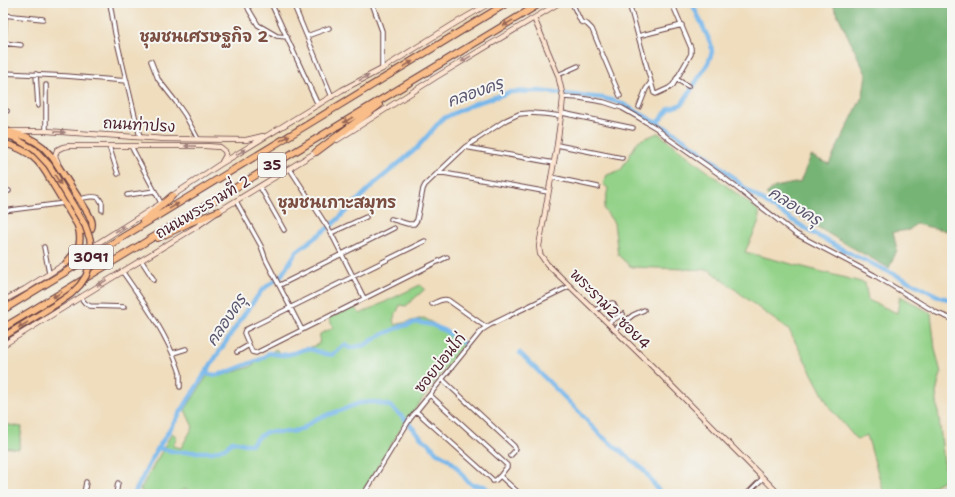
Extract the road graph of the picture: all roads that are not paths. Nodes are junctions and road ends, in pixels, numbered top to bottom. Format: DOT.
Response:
graph roads {
  1 [pos="110,3"];
  2 [pos="246,3"];
  3 [pos="271,3"];
  4 [pos="293,3"];
  5 [pos="372,3"];
  6 [pos="490,3"];
  7 [pos="507,3"];
  8 [pos="541,3"];
  9 [pos="559,3"];
  10 [pos="572,3"];
  11 [pos="630,3"];
  12 [pos="672,3"];
  13 [pos="4,15"];
  14 [pos="534,18"];
  15 [pos="43,19"];
  16 [pos="682,25"];
  17 [pos="328,28"];
  18 [pos="307,36"];
  19 [pos="638,36"];
  20 [pos="287,37"];
  21 [pos="3,43"];
  22 [pos="22,45"];
  23 [pos="151,61"];
  24 [pos="578,66"];
  25 [pos="382,69"];
  26 [pos="36,74"];
  27 [pos="558,75"];
  28 [pos="676,79"];
  29 [pos="127,81"];
  30 [pos="411,82"];
  31 [pos="651,82"];
  32 [pos="46,85"];
  33 [pos="688,86"];
  34 [pos="332,96"];
  35 [pos="562,96"];
  36 [pos="620,96"];
  37 [pos="318,105"];
  38 [pos="38,106"];
  39 [pos="639,107"];
  40 [pos="562,114"];
  41 [pos="633,128"];
  42 [pos="46,130"];
  43 [pos="4,132"];
  44 [pos="270,134"];
  45 [pos="140,138"];
  46 [pos="198,139"];
  47 [pos="3,143"];
  48 [pos="109,146"];
  49 [pos="131,146"];
  50 [pos="557,146"];
  51 [pos="465,147"];
  52 [pos="316,152"];
  53 [pos="622,158"];
  54 [pos="554,163"];
  55 [pos="220,165"];
  56 [pos="59,167"];
  57 [pos="290,169"];
  58 [pos="438,172"];
  59 [pos="118,174"];
  60 [pos="551,177"];
  61 [pos="260,187"];
  62 [pos="598,187"];
  63 [pos="3,190"];
  64 [pos="9,191"];
  65 [pos="155,191"];
  66 [pos="548,192"];
  67 [pos="127,195"];
  68 [pos="172,196"];
  69 [pos="79,199"];
  70 [pos="236,201"];
  71 [pos="65,203"];
  72 [pos="161,203"];
  73 [pos="102,210"];
  74 [pos="3,211"];
  75 [pos="219,211"];
  76 [pos="366,217"];
  77 [pos="391,219"];
  78 [pos="78,226"];
  79 [pos="394,228"];
  80 [pos="284,230"];
  81 [pos="331,232"];
  82 [pos="128,234"];
  83 [pos="425,241"];
  84 [pos="44,247"];
  85 [pos="128,251"];
  86 [pos="342,254"];
  87 [pos="447,257"];
  88 [pos="141,260"];
  89 [pos="66,263"];
  90 [pos="122,272"];
  91 [pos="49,274"];
  92 [pos="352,276"];
  93 [pos="154,280"];
  94 [pos="279,284"];
  95 [pos="570,286"];
  96 [pos="80,297"];
  97 [pos="364,298"];
  98 [pos="3,301"];
  99 [pos="432,304"];
  100 [pos="124,307"];
  101 [pos="290,308"];
  102 [pos="3,310"];
  103 [pos="595,310"];
  104 [pos="644,310"];
  105 [pos="618,313"];
  106 [pos="623,314"];
  107 [pos="952,319"];
  108 [pos="608,323"];
  109 [pos="486,327"];
  110 [pos="3,328"];
  111 [pos="302,330"];
  112 [pos="614,330"];
  113 [pos="3,337"];
  114 [pos="3,345"];
  115 [pos="249,345"];
  116 [pos="186,349"];
  117 [pos="237,352"];
  118 [pos="173,353"];
  119 [pos="442,379"];
  120 [pos="180,387"];
  121 [pos="430,395"];
  122 [pos="416,411"];
  123 [pos="510,456"];
  124 [pos="500,476"];
  125 [pos="763,478"];
  126 [pos="86,482"];
  127 [pos="118,483"];
  128 [pos="84,494"];
  129 [pos="116,494"];
  130 [pos="364,494"];
  131 [pos="520,494"];
  132 [pos="747,494"];
  133 [pos="779,494"];
  1 -- 29 [label="street"];
  2 -- 20 [label="street"];
  3 -- 20 [label="street"];
  4 -- 18 [label="street"];
  5 -- 25 [label="street"];
  6 -- 25 [label="main road, ถนนพระรามที่ 2 / 35"];
  82 -- 7 [label="highway, ถนนพระรามที่ 2 / 35, one-way"];
  8 -- 30 [label="highway, ถนนพระรามที่ 2 / 35, one-way"];
  9 -- 14 [label="main road, ถนนพระรามที่ 2 / 35"];
  10 -- 36 [label="street"];
  11 -- 19 [label="street"];
  12 -- 16 [label="street"];
  13 -- 15 [label="street"];
  13 -- 21 [label="street"];
  14 -- 27 [label="main road"];
  14 -- 52 [label="main road, ถนนพระรามที่ 2 / 35, one-way"];
  16 -- 19 [label="street"];
  16 -- 28 [label="street"];
  17 -- 18 [label="street"];
  18 -- 34 [label="street"];
  19 -- 31 [label="street"];
  20 -- 37 [label="street"];
  21 -- 22 [label="street"];
  21 -- 26 [label="street"];
  23 -- 46 [label="street"];
  24 -- 27 [label="street"];
  34 -- 25 [label="main road, ถนนพระรามที่ 2 / 35, one-way"];
  26 -- 29 [label="street"];
  26 -- 38 [label="street"];
  27 -- 35 [label="main road, พระราม2 ซอย4"];
  28 -- 31 [label="street"];
  28 -- 33 [label="street"];
  29 -- 45 [label="street"];
  30 -- 52 [label="highway"];
  30 -- 85 [label="highway, ถนนพระรามที่ 2 / 35, one-way"];
  31 -- 39 [label="street"];
  32 -- 42 [label="street"];
  34 -- 37 [label="main road, ถนนพระรามที่ 2 / 35"];
  35 -- 40 [label="main road, พระราม2 ซอย4"];
  35 -- 107 [label="street"];
  37 -- 44 [label="main road, ถนนพระรามที่ 2 / 35"];
  40 -- 41 [label="street"];
  40 -- 50 [label="main road, พระราม2 ซอย4"];
  40 -- 51 [label="street"];
  42 -- 43 [label="main road, ถนนท่าปรง"];
  42 -- 45 [label="main road, ถนนท่าปรง, one-way"];
  43 -- 56 [label="main road"];
  43 -- 113 [label="main road, 3091, one-way, bridge"];
  44 -- 46 [label="main road, ถนนท่าปรง"];
  55 -- 44 [label="main road, ถนนพระรามที่ 2 / 35, one-way"];
  45 -- 46 [label="main road, ถนนท่าปรง"];
  47 -- 71 [label="main road"];
  48 -- 49 [label="main road, ถนนท่าปรง"];
  48 -- 56 [label="main road, ถนนท่าปรง"];
  48 -- 59 [label="street"];
  55 -- 49 [label="main road, ถนนท่าปรง, one-way"];
  49 -- 65 [label="street"];
  50 -- 53 [label="street"];
  50 -- 54 [label="main road, พระราม2 ซอย4"];
  51 -- 54 [label="street"];
  51 -- 58 [label="street"];
  52 -- 57 [label="main road, ถนนพระรามที่ 2 / 35"];
  54 -- 60 [label="main road, พระราม2 ซอย4"];
  55 -- 68 [label="main road, ถนนพระรามที่ 2 / 35"];
  56 -- 69 [label="main road"];
  57 -- 61 [label="main road, ถนนพระรามที่ 2 / 35"];
  57 -- 81 [label="street"];
  58 -- 66 [label="street"];
  58 -- 77 [label="street"];
  60 -- 62 [label="street"];
  60 -- 66 [label="main road, พระราม2 ซอย4"];
  61 -- 70 [label="main road, ถนนพระรามที่ 2 / 35"];
  61 -- 80 [label="street"];
  63 -- 64 [label="street"];
  65 -- 67 [label="street"];
  65 -- 72 [label="street"];
  66 -- 95 [label="main road, พระราม2 ซอย4"];
  68 -- 72 [label="main road, ถนนพระรามที่ 2 / 35"];
  68 -- 82 [label="highway"];
  69 -- 73 [label="street"];
  69 -- 78 [label="main road"];
  70 -- 75 [label="main road, ถนนพระรามที่ 2 / 35"];
  70 -- 94 [label="street"];
  71 -- 74 [label="street"];
  71 -- 78 [label="main road"];
  89 -- 72 [label="main road, ถนนพระรามที่ 2 / 35, one-way"];
  75 -- 85 [label="highway"];
  75 -- 88 [label="main road, ถนนพระรามที่ 2 / 35"];
  76 -- 81 [label="street"];
  78 -- 89 [label="main road"];
  79 -- 86 [label="street"];
  81 -- 86 [label="street"];
  82 -- 102 [label="highway, ถนนพระรามที่ 2 / 35"];
  83 -- 92 [label="street"];
  84 -- 91 [label="street"];
  85 -- 110 [label="highway, ถนนพระรามที่ 2 / 35, one-way"];
  86 -- 92 [label="street"];
  86 -- 94 [label="street"];
  87 -- 97 [label="street"];
  88 -- 90 [label="main road, ถนนพระรามที่ 2 / 35"];
  88 -- 93 [label="street"];
  89 -- 91 [label="main road, ถนนพระรามที่ 2 / 35"];
  90 -- 96 [label="main road, ถนนพระรามที่ 2 / 35, one-way"];
  90 -- 118 [label="street"];
  91 -- 98 [label="main road, ถนนพระรามที่ 2 / 35"];
  92 -- 97 [label="street"];
  92 -- 101 [label="street"];
  94 -- 101 [label="street"];
  95 -- 103 [label="main road, พระราม2 ซอย4"];
  95 -- 109 [label="street, ซอยบ่อนไก่"];
  96 -- 100 [label="street"];
  96 -- 114 [label="main road, ถนนพระรามที่ 2 / 35"];
  97 -- 111 [label="street"];
  99 -- 109 [label="street"];
  101 -- 111 [label="street"];
  101 -- 115 [label="street"];
  103 -- 105 [label="street"];
  103 -- 108 [label="main road, พระราม2 ซอย4"];
  104 -- 112 [label="street"];
  106 -- 108 [label="street"];
  108 -- 112 [label="main road, พระราม2 ซอย4"];
  109 -- 119 [label="street, ซอยบ่อนไก่"];
  111 -- 115 [label="street"];
  112 -- 125 [label="main road, พระราม2 ซอย4"];
  115 -- 117 [label="street"];
  116 -- 118 [label="street"];
  118 -- 120 [label="street"];
  119 -- 121 [label="street, ซอยบ่อนไก่"];
  119 -- 123 [label="street"];
  121 -- 122 [label="street, ซอยบ่อนไก่"];
  121 -- 124 [label="street"];
  122 -- 124 [label="street"];
  122 -- 130 [label="street, ซอยบ่อนไก่"];
  124 -- 131 [label="street"];
  125 -- 132 [label="street"];
  125 -- 133 [label="main road, พระราม2 ซอย4"];
  126 -- 128 [label="street"];
  127 -- 129 [label="street"];
}
